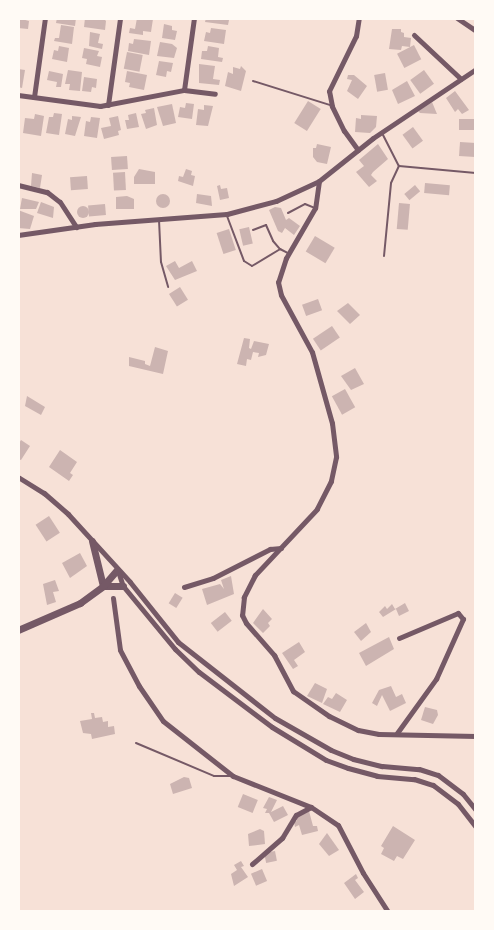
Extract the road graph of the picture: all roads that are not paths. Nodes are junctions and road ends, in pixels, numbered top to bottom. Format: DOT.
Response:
graph roads {
  1 [pos="45,18"];
  2 [pos="120,18"];
  3 [pos="194,18"];
  4 [pos="359,18"];
  5 [pos="457,18"];
  6 [pos="476,32"];
  7 [pos="414,35"];
  8 [pos="476,69"];
  9 [pos="461,79"];
  10 [pos="253,81"];
  11 [pos="184,90"];
  12 [pos="214,94"];
  13 [pos="18,95"];
  14 [pos="34,97"];
  15 [pos="108,105"];
  16 [pos="332,106"];
  17 [pos="381,133"];
  18 [pos="358,150"];
  19 [pos="399,166"];
  20 [pos="476,173"];
  21 [pos="319,181"];
  22 [pos="18,185"];
  23 [pos="315,208"];
  24 [pos="288,213"];
  25 [pos="227,214"];
  26 [pos="159,220"];
  27 [pos="76,227"];
  28 [pos="253,230"];
  29 [pos="18,235"];
  30 [pos="280,249"];
  31 [pos="288,253"];
  32 [pos="384,256"];
  33 [pos="168,287"];
  34 [pos="18,477"];
  35 [pos="92,541"];
  36 [pos="282,548"];
  37 [pos="117,570"];
  38 [pos="103,586"];
  39 [pos="123,586"];
  40 [pos="184,587"];
  41 [pos="113,598"];
  42 [pos="18,630"];
  43 [pos="399,638"];
  44 [pos="397,733"];
  45 [pos="476,736"];
  46 [pos="136,743"];
  47 [pos="233,776"];
  48 [pos="311,807"];
  49 [pos="476,810"];
  50 [pos="476,827"];
  51 [pos="252,864"];
  52 [pos="388,912"];
  1 -- 14 [label="street"];
  2 -- 15 [label="street"];
  3 -- 11 [label="street"];
  4 -- 16 [label="street"];
  5 -- 6 [label="street"];
  7 -- 9 [label="street"];
  8 -- 9 [label="street"];
  9 -- 17 [label="street"];
  10 -- 16 [label="lane"];
  11 -- 12 [label="street"];
  11 -- 15 [label="street"];
  13 -- 14 [label="street"];
  14 -- 15 [label="street"];
  16 -- 18 [label="street"];
  17 -- 18 [label="street"];
  17 -- 19 [label="lane"];
  18 -- 21 [label="street"];
  19 -- 20 [label="lane"];
  19 -- 32 [label="lane"];
  21 -- 23 [label="street"];
  21 -- 25 [label="street"];
  22 -- 27 [label="street"];
  23 -- 24 [label="lane"];
  23 -- 31 [label="street"];
  25 -- 26 [label="street"];
  25 -- 30 [label="lane"];
  26 -- 27 [label="street"];
  26 -- 33 [label="lane"];
  27 -- 29 [label="street"];
  28 -- 30 [label="lane"];
  30 -- 31 [label="lane"];
  31 -- 36 [label="street"];
  34 -- 35 [label="street"];
  35 -- 37 [label="street"];
  35 -- 38 [label="street"];
  36 -- 40 [label="street"];
  36 -- 44 [label="street"];
  37 -- 38 [label="street"];
  37 -- 39 [label="street"];
  37 -- 49 [label="street"];
  38 -- 39 [label="street"];
  38 -- 42 [label="street"];
  39 -- 50 [label="street"];
  41 -- 47 [label="street"];
  43 -- 44 [label="street"];
  44 -- 45 [label="street"];
  46 -- 47 [label="lane"];
  47 -- 48 [label="street"];
  48 -- 51 [label="street"];
  48 -- 52 [label="street"];
}
